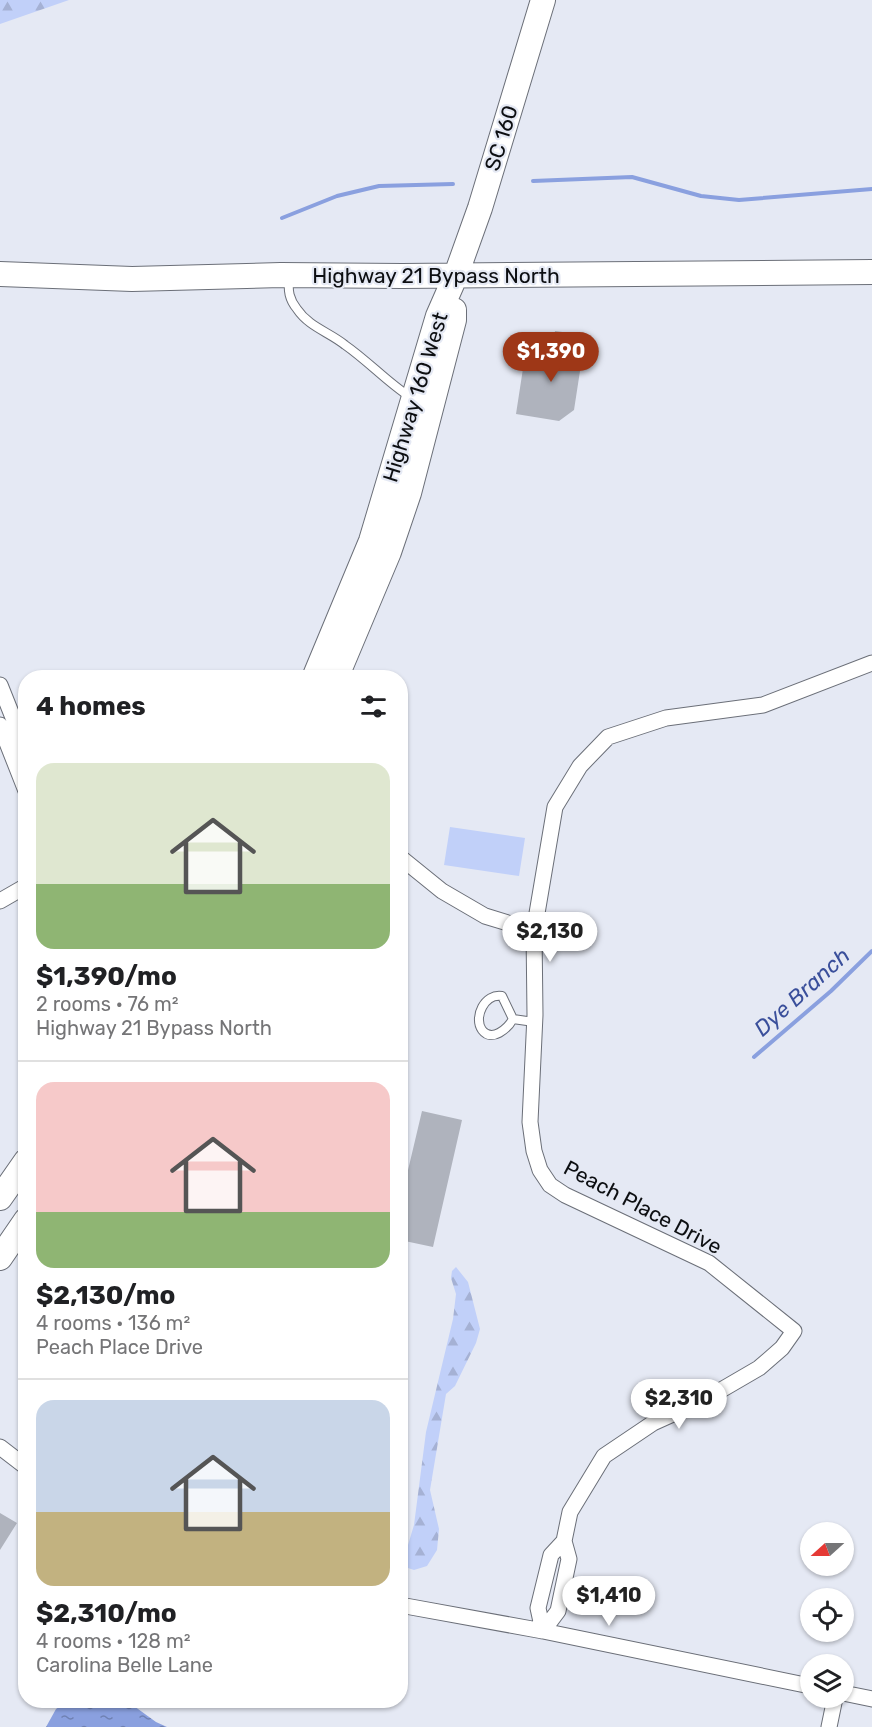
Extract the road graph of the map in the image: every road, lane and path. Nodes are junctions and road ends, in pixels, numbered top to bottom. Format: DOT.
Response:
graph roads {
  1 [pos="543,0"];
  2 [pos="872,272"];
  3 [pos="0,274"];
  4 [pos="289,275"];
  5 [pos="456,275"];
  6 [pos="414,399"];
  7 [pos="872,663"];
  8 [pos="317,670"];
  9 [pos="339,670"];
  10 [pos="0,685"];
  11 [pos="1,729"];
  12 [pos="18,730"];
  13 [pos="18,746"];
  14 [pos="18,771"];
  15 [pos="408,863"];
  16 [pos="18,891"];
  17 [pos="0,901"];
  18 [pos="534,931"];
  19 [pos="513,1019"];
  20 [pos="534,1022"];
  21 [pos="18,1172"];
  22 [pos="0,1198"];
  23 [pos="18,1232"];
  24 [pos="0,1258"];
  25 [pos="0,1447"];
  26 [pos="18,1461"];
  27 [pos="408,1606"];
  28 [pos="543,1631"];
  29 [pos="800,1684"];
  30 [pos="854,1696"];
  31 [pos="872,1699"];
  32 [pos="833,1708"];
  33 [pos="829,1727"];
  1 -- 5 [label="main road, SC 160 / SC 160"];
  2 -- 5 [label="main road, Highway 21 Bypass North"];
  3 -- 4 [label="main road, Highway 21 Bypass North"];
  4 -- 5 [label="main road, Highway 21 Bypass North"];
  4 -- 6 [label="lane"];
  5 -- 6 [label="main road, Highway 160 West / SC 160"];
  5 -- 9 [label="main road, Highway 160 West / SC 160"];
  6 -- 8 [label="main road, Highway 160 West / SC 160"];
  7 -- 18 [label="street, Peach Place Drive"];
  10 -- 12 [label="street"];
  11 -- 13 [label="lane"];
  11 -- 14 [label="street"];
  15 -- 18 [label="street"];
  16 -- 17 [label="street"];
  18 -- 20 [label="street, Peach Place Drive"];
  19 -- 19 [label="lane"];
  19 -- 20 [label="lane"];
  20 -- 28 [label="street, Peach Place Drive"];
  21 -- 22 [label="main road"];
  23 -- 24 [label="main road"];
  25 -- 26 [label="street"];
  27 -- 28 [label="street"];
  28 -- 29 [label="street"];
  30 -- 31 [label="street"];
  32 -- 33 [label="street"];
}
